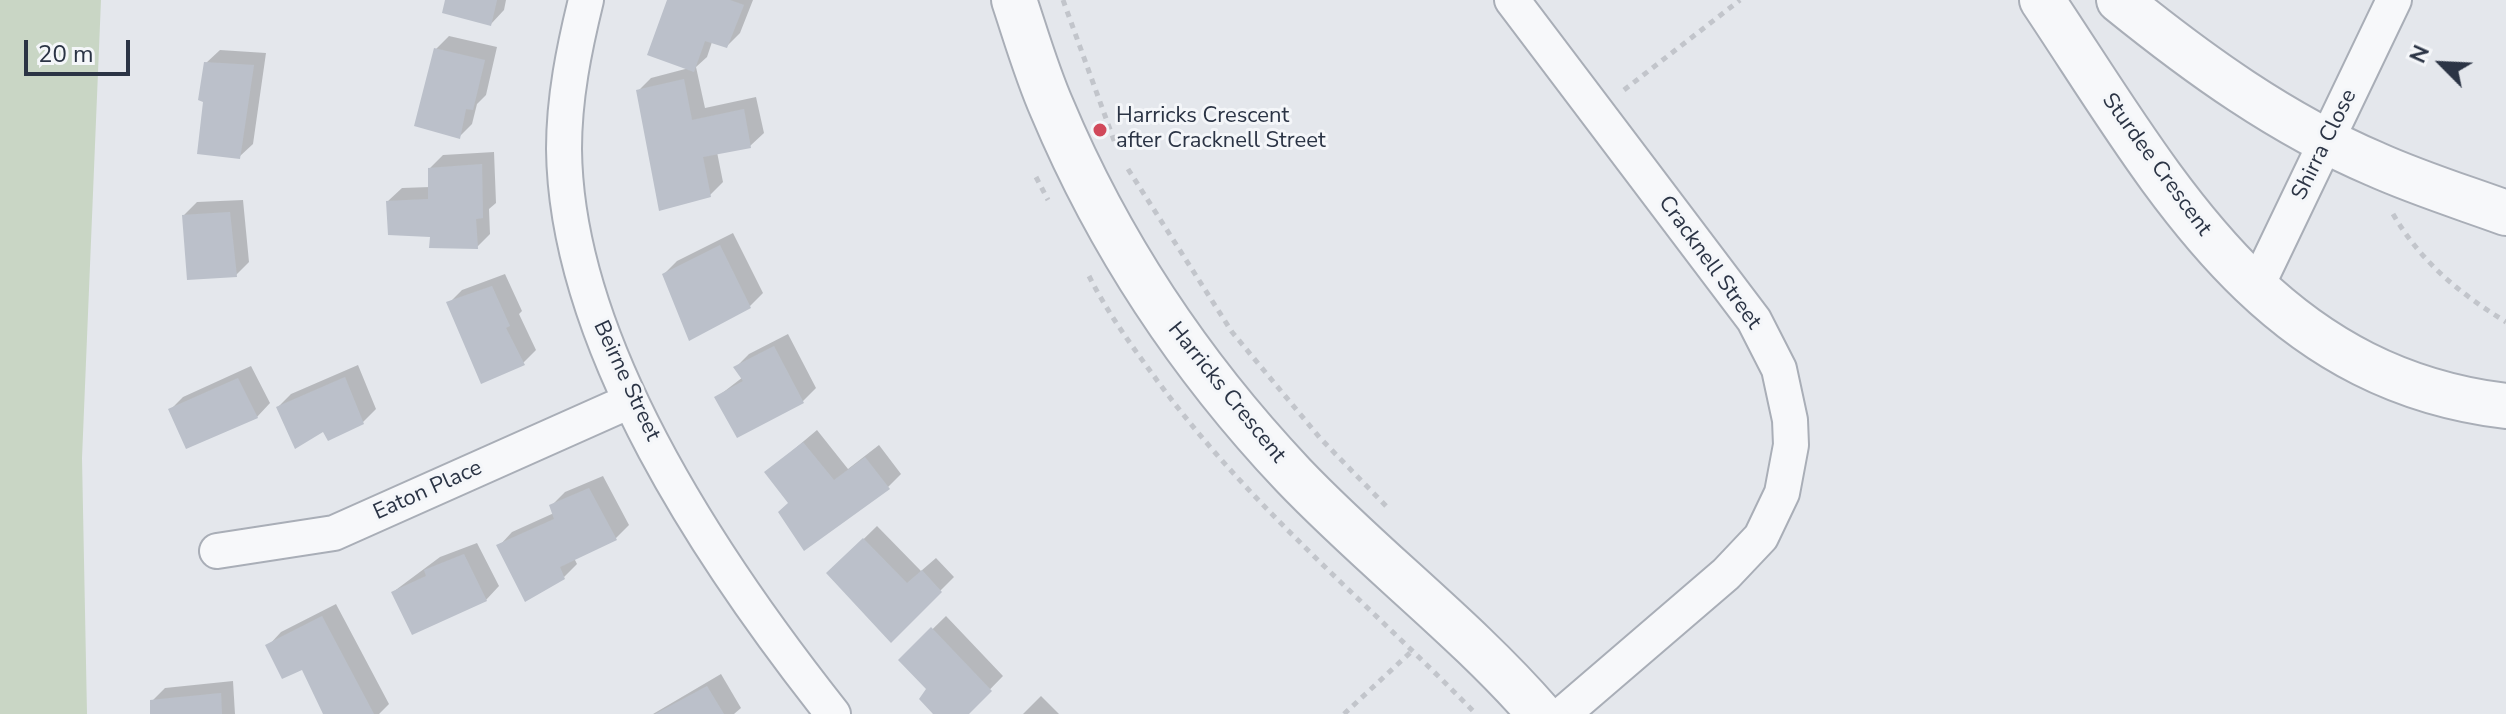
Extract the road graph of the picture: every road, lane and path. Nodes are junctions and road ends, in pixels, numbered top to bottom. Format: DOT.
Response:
graph roads {
  1 [pos="586,0"];
  2 [pos="1014,0"];
  3 [pos="1063,0"];
  4 [pos="1512,0"];
  5 [pos="1740,0"];
  6 [pos="2042,0"];
  7 [pos="2119,0"];
  8 [pos="2394,0"];
  9 [pos="1596,112"];
  10 [pos="2326,141"];
  11 [pos="2386,169"];
  12 [pos="2506,213"];
  13 [pos="2255,290"];
  14 [pos="2506,322"];
  15 [pos="630,401"];
  16 [pos="2506,406"];
  17 [pos="1396,516"];
  18 [pos="217,551"];
  19 [pos="1445,620"];
  20 [pos="833,714"];
  21 [pos="1344,714"];
  22 [pos="1540,714"];
  23 [pos="1563,714"];
  1 -- 15 [label="street, Beirne Street"];
  2 -- 19 [label="street, Harricks Crescent"];
  3 -- 17 [label="path"];
  4 -- 9 [label="street, Cracknell Street"];
  5 -- 9 [label="path"];
  6 -- 13 [label="street, Sturdee Crescent"];
  7 -- 10 [label="street"];
  8 -- 10 [label="street, Shirra Close"];
  9 -- 23 [label="street, Cracknell Street"];
  10 -- 11 [label="street"];
  10 -- 13 [label="street, Shirra Close"];
  11 -- 12 [label="street"];
  11 -- 14 [label="path"];
  13 -- 16 [label="street, Sturdee Crescent"];
  15 -- 18 [label="street, Eaton Place"];
  15 -- 20 [label="street, Beirne Street"];
  19 -- 21 [label="path"];
  19 -- 22 [label="street, Harricks Crescent"];
}
